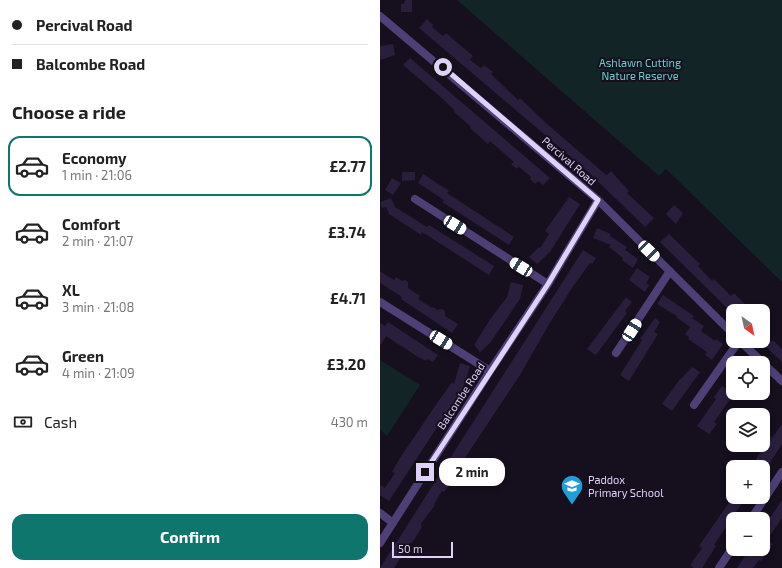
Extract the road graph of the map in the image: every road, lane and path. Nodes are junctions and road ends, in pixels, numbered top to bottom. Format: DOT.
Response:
graph roads {
  1 [pos="380,16"];
  2 [pos="415,200"];
  3 [pos="598,200"];
  4 [pos="670,271"];
  5 [pos="548,284"];
  6 [pos="380,302"];
  7 [pos="726,327"];
  8 [pos="735,348"];
  9 [pos="747,348"];
  10 [pos="616,353"];
  11 [pos="490,371"];
  12 [pos="782,381"];
  13 [pos="694,405"];
  14 [pos="782,472"];
  15 [pos="380,512"];
  16 [pos="756,512"];
  17 [pos="393,523"];
  18 [pos="380,543"];
  19 [pos="727,556"];
  20 [pos="719,568"];
  1 -- 3 [label="street, Percival Road"];
  2 -- 5 [label="street"];
  3 -- 4 [label="street, Percival Road"];
  3 -- 5 [label="street, Balcombe Road"];
  4 -- 7 [label="street, Percival Road"];
  4 -- 10 [label="street"];
  5 -- 11 [label="street, Balcombe Road"];
  6 -- 11 [label="street"];
  8 -- 13 [label="street"];
  9 -- 12 [label="street"];
  11 -- 17 [label="street, Balcombe Road"];
  14 -- 16 [label="street"];
  15 -- 17 [label="street"];
  17 -- 18 [label="street, Balcombe Road"];
  19 -- 20 [label="street"];
}
